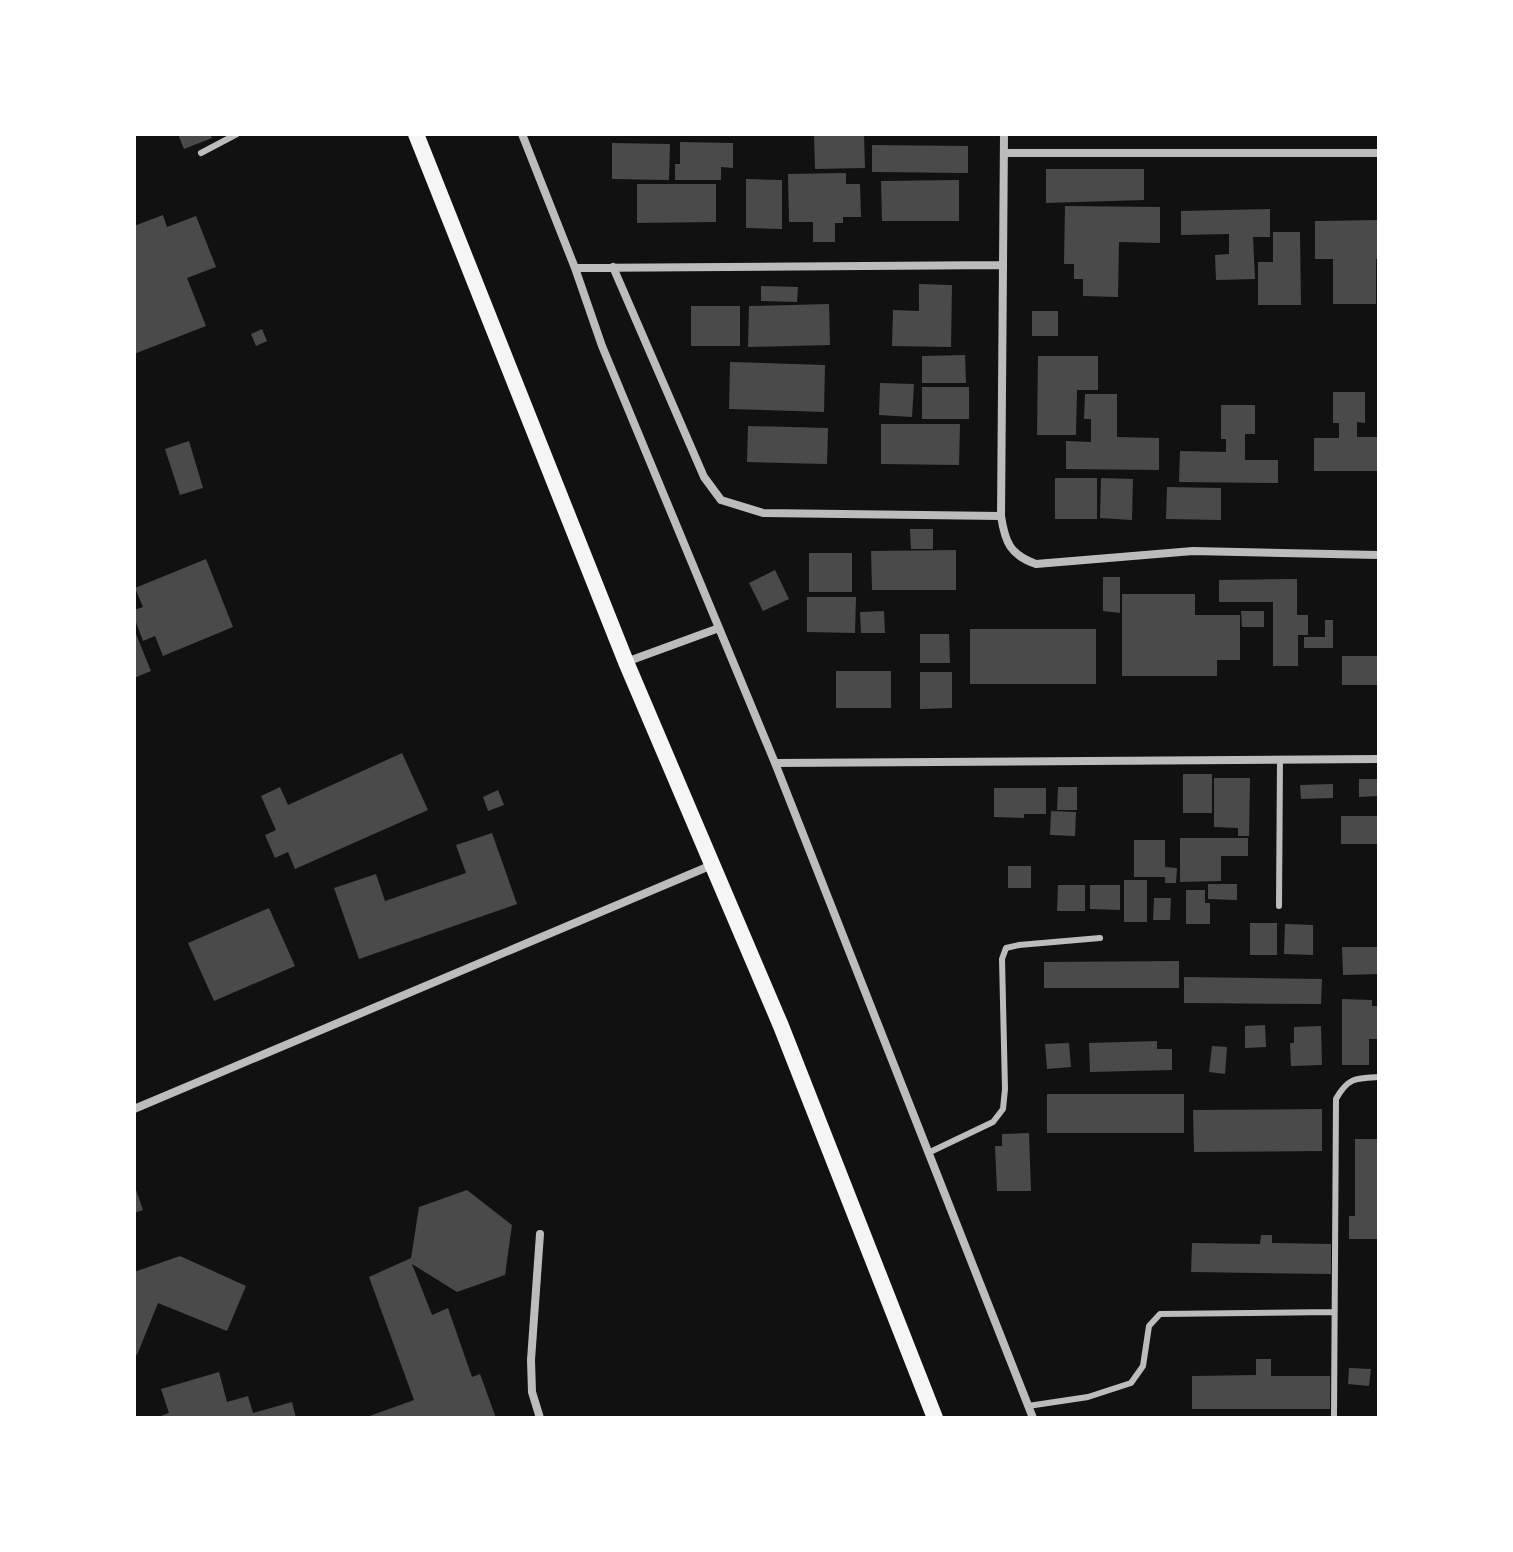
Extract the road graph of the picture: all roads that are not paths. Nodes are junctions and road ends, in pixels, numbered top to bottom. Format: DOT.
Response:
graph roads {
  1 [pos="237,134"];
  2 [pos="416,134"];
  3 [pos="522,134"];
  4 [pos="1004,134"];
  5 [pos="201,153"];
  6 [pos="1004,153"];
  7 [pos="1379,153"];
  8 [pos="1003,265"];
  9 [pos="613,267"];
  10 [pos="575,268"];
  11 [pos="1001,516"];
  12 [pos="1379,555"];
  13 [pos="719,628"];
  14 [pos="626,662"];
  15 [pos="1280,759"];
  16 [pos="1379,759"];
  17 [pos="775,763"];
  18 [pos="712,865"];
  19 [pos="1279,906"];
  20 [pos="1100,938"];
  21 [pos="1379,1077"];
  22 [pos="134,1109"];
  23 [pos="928,1153"];
  24 [pos="540,1234"];
  25 [pos="1334,1312"];
  26 [pos="1028,1406"];
  27 [pos="540,1418"];
  28 [pos="935,1418"];
  29 [pos="1033,1418"];
  30 [pos="1334,1418"];
  1 -- 5 [label="lane"];
  2 -- 14 [label="main road"];
  3 -- 10 [label="street"];
  4 -- 6 [label="street"];
  6 -- 7 [label="street"];
  6 -- 8 [label="street"];
  8 -- 9 [label="street"];
  8 -- 11 [label="street"];
  9 -- 10 [label="street"];
  9 -- 11 [label="street"];
  10 -- 13 [label="street"];
  11 -- 12 [label="street"];
  13 -- 14 [label="street"];
  13 -- 17 [label="street"];
  14 -- 18 [label="main road"];
  15 -- 16 [label="street"];
  15 -- 17 [label="street"];
  15 -- 19 [label="lane"];
  17 -- 23 [label="street"];
  18 -- 22 [label="street"];
  18 -- 28 [label="main road"];
  20 -- 23 [label="lane"];
  21 -- 25 [label="lane"];
  23 -- 26 [label="street"];
  24 -- 27 [label="street"];
  25 -- 26 [label="lane"];
  25 -- 30 [label="lane"];
  26 -- 29 [label="street"];
}
